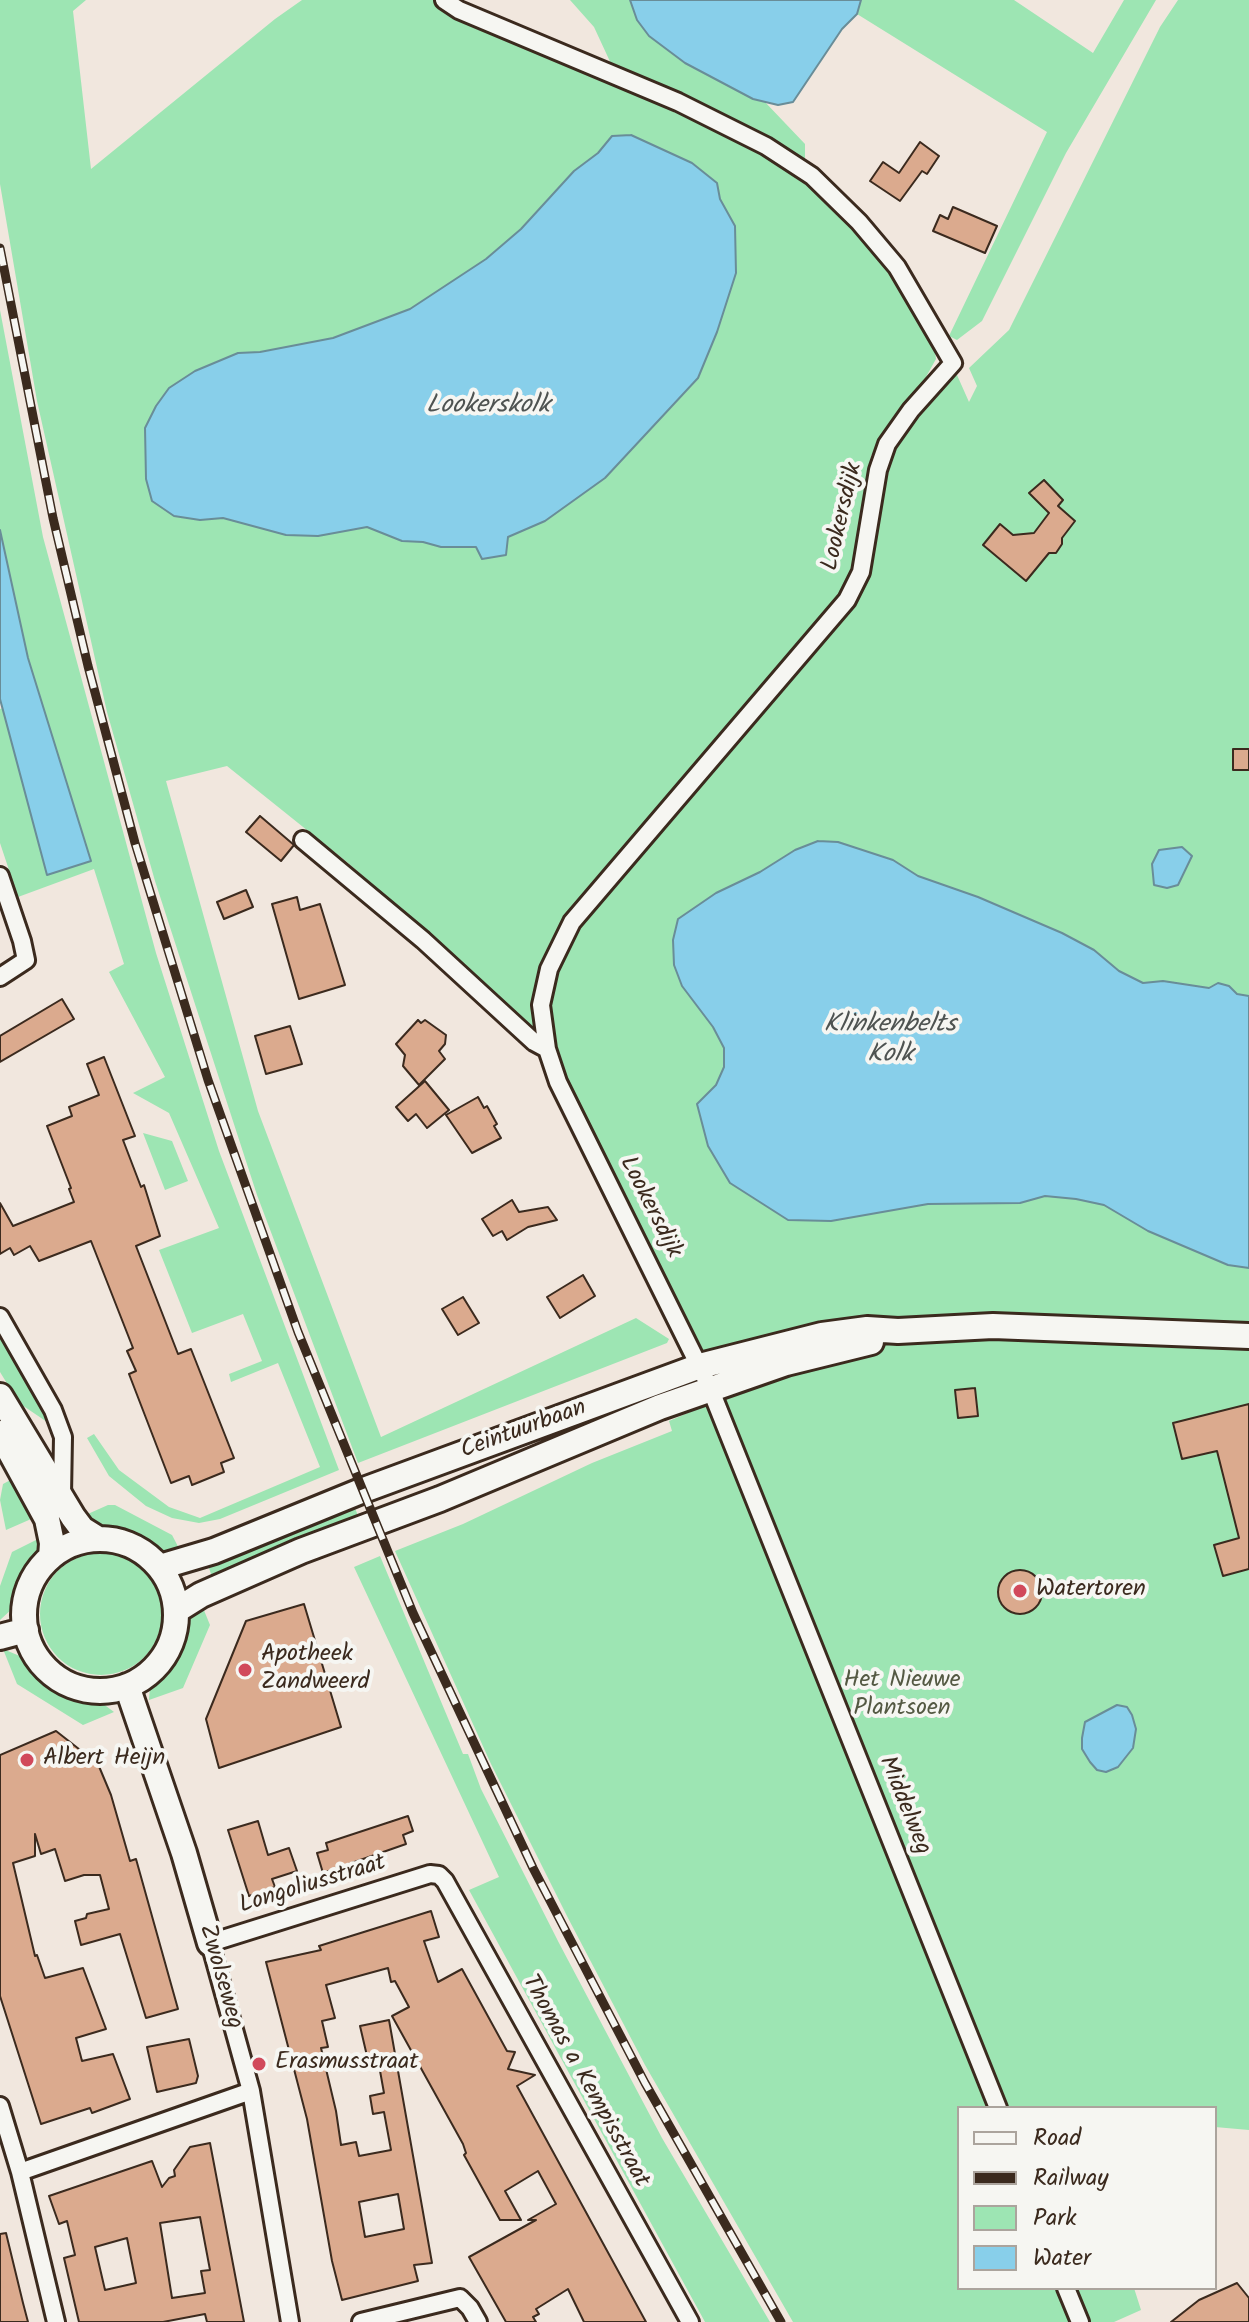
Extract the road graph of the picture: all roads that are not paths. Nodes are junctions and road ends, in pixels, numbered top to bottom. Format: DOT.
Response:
graph roads {
  1 [pos="444,0"];
  2 [pos="303,840"];
  3 [pos="0,876"];
  4 [pos="0,977"];
  5 [pos="547,1049"];
  6 [pos="0,1317"];
  7 [pos="898,1331"];
  8 [pos="1249,1336"];
  9 [pos="700,1366"];
  10 [pos="710,1388"];
  11 [pos="0,1396"];
  12 [pos="0,1433"];
  13 [pos="62,1501"];
  14 [pos="98,1539"];
  15 [pos="51,1557"];
  16 [pos="160,1567"];
  17 [pos="177,1610"];
  18 [pos="26,1630"];
  19 [pos="0,1637"];
  20 [pos="127,1686"];
  21 [pos="430,1874"];
  22 [pos="210,1943"];
  23 [pos="251,2091"];
  24 [pos="0,2106"];
  25 [pos="997,2106"];
  26 [pos="4,2132"];
  27 [pos="20,2172"];
  28 [pos="1067,2290"];
  29 [pos="56,2322"];
  30 [pos="290,2322"];
  31 [pos="361,2322"];
  32 [pos="478,2322"];
  33 [pos="690,2322"];
  34 [pos="1080,2322"];
  1 -- 5 [label="street, Lookersdijk"];
  2 -- 5 [label="street"];
  3 -- 4 [label="street"];
  5 -- 9 [label="street, Lookersdijk"];
  6 -- 13 [label="street"];
  7 -- 8 [label="street, Ceintuurbaan"];
  7 -- 9 [label="street, Ceintuurbaan"];
  7 -- 10 [label="street, Ceintuurbaan"];
  9 -- 10 [label="street, Lookersdijk"];
  9 -- 16 [label="street, Ceintuurbaan"];
  10 -- 17 [label="street, Ceintuurbaan"];
  10 -- 25 [label="street, Middelweg"];
  11 -- 13 [label="street"];
  12 -- 15 [label="street"];
  13 -- 14 [label="street"];
  14 -- 15 [label="street"];
  14 -- 16 [label="street"];
  15 -- 18 [label="street"];
  16 -- 17 [label="street"];
  17 -- 20 [label="street"];
  18 -- 19 [label="street"];
  18 -- 20 [label="street"];
  20 -- 22 [label="street, Zwolseweg"];
  21 -- 22 [label="street, Longoliusstraat"];
  21 -- 33 [label="street, Thomas a Kempisstraat"];
  22 -- 23 [label="street, Zwolseweg"];
  23 -- 27 [label="street"];
  23 -- 30 [label="street, Zwolseweg"];
  24 -- 26 [label="street"];
  26 -- 27 [label="street"];
  27 -- 29 [label="street"];
  28 -- 34 [label="street"];
  31 -- 32 [label="street"];
}
